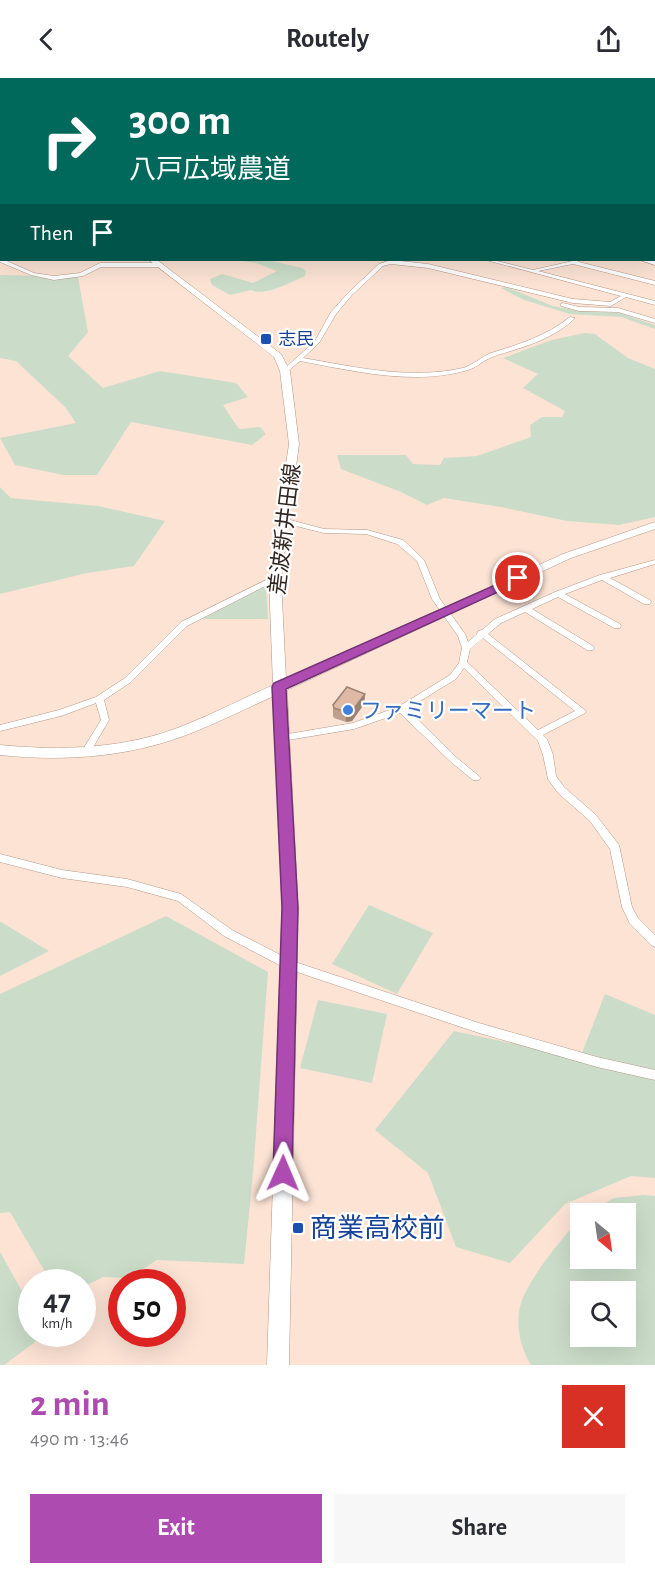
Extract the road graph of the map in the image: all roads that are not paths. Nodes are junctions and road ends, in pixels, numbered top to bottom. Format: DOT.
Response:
graph roads {
  1 [pos="2,261"];
  2 [pos="493,261"];
  3 [pos="579,261"];
  4 [pos="157,262"];
  5 [pos="573,262"];
  6 [pos="533,271"];
  7 [pos="655,283"];
  8 [pos="523,289"];
  9 [pos="626,296"];
  10 [pos="655,303"];
  11 [pos="572,318"];
  12 [pos="655,321"];
  13 [pos="299,359"];
  14 [pos="285,371"];
  15 [pos="283,520"];
  16 [pos="655,525"];
  17 [pos="655,562"];
  18 [pos="603,577"];
  19 [pos="275,579"];
  20 [pos="558,594"];
  21 [pos="647,602"];
  22 [pos="526,609"];
  23 [pos="444,612"];
  24 [pos="617,626"];
  25 [pos="481,633"];
  26 [pos="466,648"];
  27 [pos="590,648"];
  28 [pos="463,663"];
  29 [pos="279,687"];
  30 [pos="99,699"];
  31 [pos="402,709"];
  32 [pos="0,728"];
  33 [pos="537,734"];
  34 [pos="282,738"];
  35 [pos="0,750"];
  36 [pos="85,754"];
  37 [pos="476,778"];
  38 [pos="0,858"];
  39 [pos="655,942"];
  40 [pos="290,964"];
  41 [pos="655,1075"];
  42 [pos="278,1365"];
  1 -- 4 [label="street"];
  2 -- 6 [label="street"];
  3 -- 5 [label="street"];
  4 -- 14 [label="main road"];
  5 -- 6 [label="street"];
  5 -- 7 [label="street"];
  6 -- 9 [label="street"];
  8 -- 9 [label="street"];
  8 -- 12 [label="street"];
  8 -- 13 [label="street"];
  9 -- 10 [label="street"];
  11 -- 13 [label="street"];
  13 -- 14 [label="street"];
  14 -- 15 [label="main road, 差波新井田線"];
  15 -- 19 [label="main road, 差波新井田線"];
  15 -- 23 [label="street"];
  16 -- 23 [label="main road"];
  17 -- 18 [label="street"];
  18 -- 20 [label="street"];
  18 -- 21 [label="street"];
  19 -- 29 [label="main road, 差波新井田線"];
  19 -- 30 [label="street"];
  20 -- 22 [label="street"];
  20 -- 24 [label="street"];
  22 -- 25 [label="street"];
  22 -- 27 [label="street"];
  23 -- 26 [label="street"];
  23 -- 29 [label="main road"];
  25 -- 26 [label="street"];
  25 -- 33 [label="street"];
  26 -- 28 [label="street"];
  28 -- 31 [label="street"];
  28 -- 33 [label="street"];
  29 -- 34 [label="main road, 差波新井田線"];
  29 -- 36 [label="main road"];
  30 -- 32 [label="street"];
  30 -- 36 [label="street"];
  31 -- 34 [label="street"];
  31 -- 37 [label="street"];
  33 -- 39 [label="street"];
  34 -- 40 [label="main road, 差波新井田線"];
  35 -- 36 [label="main road"];
  38 -- 40 [label="street"];
  40 -- 41 [label="street"];
  40 -- 42 [label="main road, 差波新井田線"];
}
